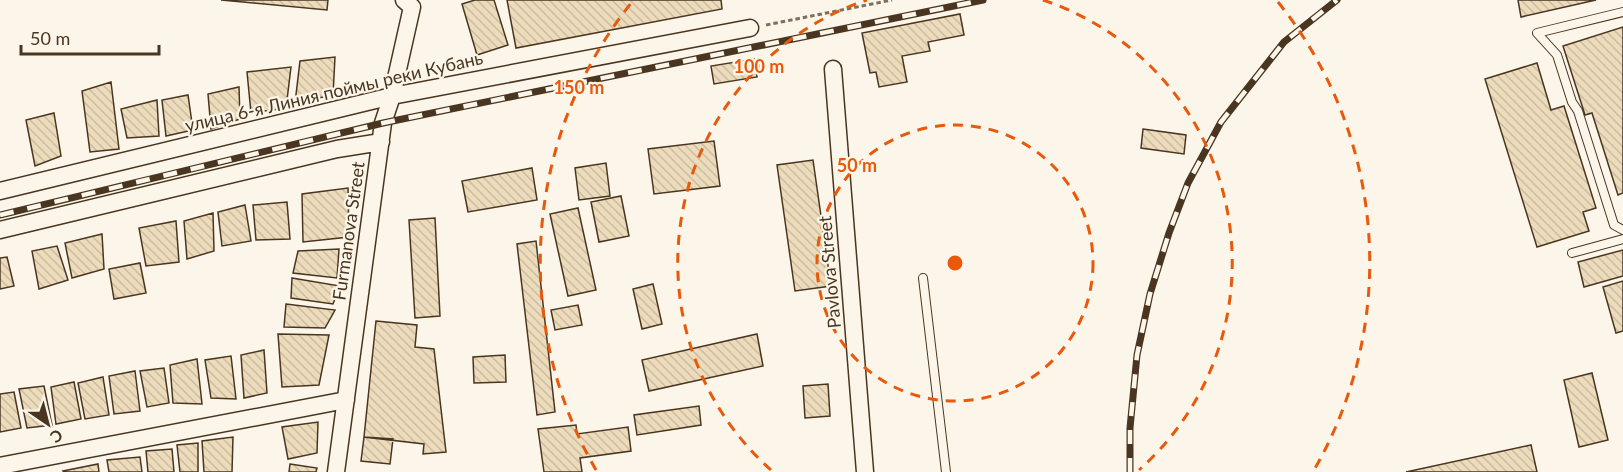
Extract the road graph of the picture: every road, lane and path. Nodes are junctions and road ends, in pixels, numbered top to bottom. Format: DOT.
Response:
graph roads {
  1 [pos="892,0"];
  2 [pos="410,2"];
  3 [pos="1623,12"];
  4 [pos="750,28"];
  5 [pos="833,69"];
  6 [pos="392,96"];
  7 [pos="381,142"];
  8 [pos="0,191"];
  9 [pos="0,230"];
  10 [pos="1623,230"];
  11 [pos="1623,239"];
  12 [pos="1572,253"];
  13 [pos="923,278"];
  14 [pos="346,400"];
  15 [pos="0,466"];
  16 [pos="336,472"];
  17 [pos="866,472"];
  18 [pos="946,472"];
  1 -- 4 [label="path"];
  2 -- 6 [label="street, Furmanova Street"];
  3 -- 10 [label="lane"];
  4 -- 6 [label="street, улица 6-я Линия поймы реки Кубань"];
  5 -- 17 [label="street, Pavlova Street"];
  6 -- 7 [label="street, Furmanova Street"];
  6 -- 8 [label="street, улица 6-я Линия поймы реки Кубань"];
  7 -- 9 [label="street"];
  7 -- 14 [label="street, Furmanova Street"];
  11 -- 12 [label="lane"];
  13 -- 18 [label="lane"];
  14 -- 15 [label="street"];
  14 -- 16 [label="street, Furmanova Street"];
}
